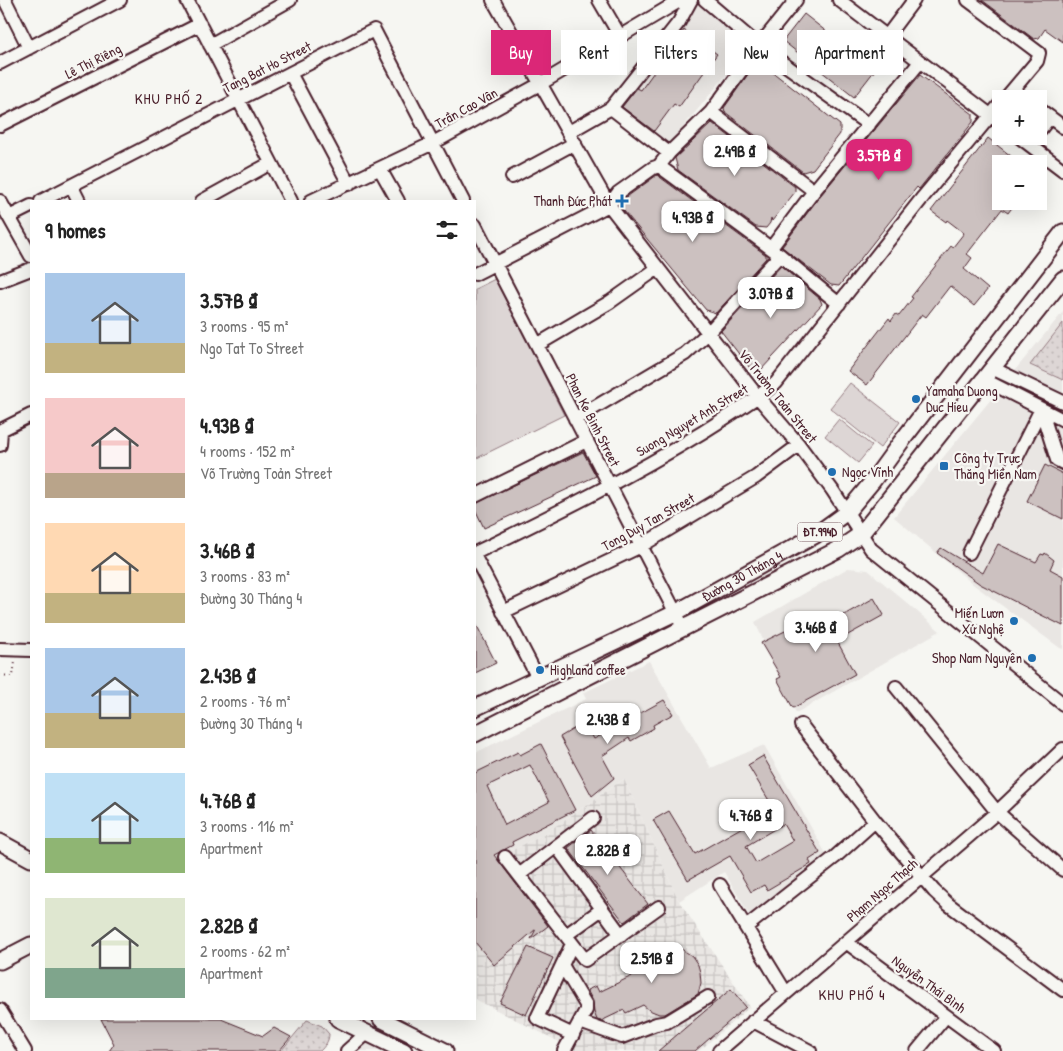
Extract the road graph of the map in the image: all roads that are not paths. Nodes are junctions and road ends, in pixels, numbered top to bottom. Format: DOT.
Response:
graph roads {
  1 [pos="5,0"];
  2 [pos="120,0"];
  3 [pos="187,0"];
  4 [pos="290,0"];
  5 [pos="493,0"];
  6 [pos="600,0"];
  7 [pos="681,0"];
  8 [pos="691,0"];
  9 [pos="705,0"];
  10 [pos="796,0"];
  11 [pos="839,0"];
  12 [pos="914,0"];
  13 [pos="968,0"];
  14 [pos="200,24"];
  15 [pos="617,30"];
  16 [pos="740,30"];
  17 [pos="772,30"];
  18 [pos="879,30"];
  19 [pos="892,30"];
  20 [pos="627,32"];
  21 [pos="210,44"];
  22 [pos="30,48"];
  23 [pos="903,49"];
  24 [pos="920,62"];
  25 [pos="0,63"];
  26 [pos="787,66"];
  27 [pos="561,71"];
  28 [pos="290,72"];
  29 [pos="738,75"];
  30 [pos="540,84"];
  31 [pos="1012,90"];
  32 [pos="238,99"];
  33 [pos="611,108"];
  34 [pos="711,112"];
  35 [pos="1047,115"];
  36 [pos="992,116"];
  37 [pos="1050,117"];
  38 [pos="1047,121"];
  39 [pos="992,123"];
  40 [pos="0,125"];
  41 [pos="868,125"];
  42 [pos="1063,127"];
  43 [pos="572,138"];
  44 [pos="432,143"];
  45 [pos="1034,145"];
  46 [pos="669,153"];
  47 [pos="271,163"];
  48 [pos="659,166"];
  49 [pos="380,169"];
  50 [pos="1063,170"];
  51 [pos="512,177"];
  52 [pos="349,184"];
  53 [pos="72,187"];
  54 [pos="814,191"];
  55 [pos="43,200"];
  56 [pos="78,200"];
  57 [pos="204,200"];
  58 [pos="290,200"];
  59 [pos="314,200"];
  60 [pos="397,200"];
  61 [pos="462,200"];
  62 [pos="0,201"];
  63 [pos="609,205"];
  64 [pos="30,206"];
  65 [pos="9,217"];
  66 [pos="476,227"];
  67 [pos="1063,232"];
  68 [pos="775,252"];
  69 [pos="30,254"];
  70 [pos="495,264"];
  71 [pos="658,268"];
  72 [pos="30,269"];
  73 [pos="476,274"];
  74 [pos="1063,279"];
  75 [pos="0,281"];
  76 [pos="839,304"];
  77 [pos="708,333"];
  78 [pos="537,345"];
  79 [pos="988,373"];
  80 [pos="758,397"];
  81 [pos="1063,402"];
  82 [pos="1041,409"];
  83 [pos="30,415"];
  84 [pos="575,419"];
  85 [pos="1063,420"];
  86 [pos="0,429"];
  87 [pos="586,441"];
  88 [pos="0,445"];
  89 [pos="799,445"];
  90 [pos="1063,463"];
  91 [pos="610,486"];
  92 [pos="476,496"];
  93 [pos="847,512"];
  94 [pos="861,534"];
  95 [pos="641,546"];
  96 [pos="476,553"];
  97 [pos="969,553"];
  98 [pos="476,559"];
  99 [pos="503,612"];
  100 [pos="675,613"];
  101 [pos="684,629"];
  102 [pos="0,649"];
  103 [pos="30,650"];
  104 [pos="538,678"];
  105 [pos="896,687"];
  106 [pos="1063,704"];
  107 [pos="476,708"];
  108 [pos="801,725"];
  109 [pos="476,733"];
  110 [pos="1063,749"];
  111 [pos="997,812"];
  112 [pos="593,818"];
  113 [pos="876,821"];
  114 [pos="0,842"];
  115 [pos="557,847"];
  116 [pos="30,855"];
  117 [pos="505,857"];
  118 [pos="1063,870"];
  119 [pos="519,875"];
  120 [pos="921,876"];
  121 [pos="720,885"];
  122 [pos="660,907"];
  123 [pos="602,909"];
  124 [pos="746,927"];
  125 [pos="621,935"];
  126 [pos="569,939"];
  127 [pos="846,942"];
  128 [pos="30,946"];
  129 [pos="0,961"];
  130 [pos="562,965"];
  131 [pos="1063,990"];
  132 [pos="786,993"];
  133 [pos="708,997"];
  134 [pos="0,1010"];
  135 [pos="946,1016"];
  136 [pos="340,1020"];
  137 [pos="383,1020"];
  138 [pos="580,1022"];
  139 [pos="753,1022"];
  140 [pos="367,1033"];
  141 [pos="573,1035"];
  142 [pos="25,1051"];
  143 [pos="347,1051"];
  144 [pos="404,1051"];
  145 [pos="445,1051"];
  146 [pos="564,1051"];
  147 [pos="719,1051"];
  148 [pos="810,1051"];
  149 [pos="917,1051"];
  150 [pos="994,1051"];
  1 -- 22 [label="street"];
  2 -- 22 [label="street"];
  3 -- 14 [label="street"];
  4 -- 21 [label="street"];
  5 -- 30 [label="street, Võ Trường Toản Street"];
  6 -- 15 [label="street"];
  7 -- 20 [label="street, Trần Cao Vân"];
  8 -- 33 [label="street"];
  9 -- 16 [label="street"];
  10 -- 17 [label="street"];
  11 -- 18 [label="street"];
  12 -- 19 [label="street"];
  13 -- 31 [label="street"];
  14 -- 21 [label="street"];
  14 -- 40 [label="street, Lê Thị Riêng"];
  21 -- 32 [label="street"];
  22 -- 25 [label="street"];
  23 -- 24 [label="street"];
  24 -- 36 [label="street"];
  24 -- 41 [label="street"];
  26 -- 41 [label="street"];
  27 -- 30 [label="street, Trần Cao Vân"];
  28 -- 32 [label="street, Tang Bat Ho Street"];
  28 -- 44 [label="street, Tang Bat Ho Street"];
  28 -- 52 [label="street"];
  29 -- 34 [label="street"];
  30 -- 43 [label="street, Võ Trường Toản Street"];
  30 -- 44 [label="street, Trần Cao Vân"];
  32 -- 47 [label="street"];
  32 -- 53 [label="street, Tang Bat Ho Street"];
  33 -- 43 [label="street"];
  33 -- 46 [label="street"];
  34 -- 46 [label="street"];
  34 -- 54 [label="street"];
  35 -- 37 [label="street"];
  37 -- 38 [label="street"];
  37 -- 42 [label="street"];
  39 -- 76 [label="street, Suong Nguyet Anh Street"];
  41 -- 54 [label="street"];
  43 -- 51 [label="street"];
  43 -- 63 [label="street, Võ Trường Toản Street"];
  44 -- 49 [label="street, Trần Cao Vân"];
  44 -- 61 [label="street"];
  45 -- 50 [label="street"];
  46 -- 48 [label="street"];
  47 -- 57 [label="street"];
  47 -- 58 [label="street"];
  48 -- 63 [label="street"];
  48 -- 68 [label="street"];
  49 -- 52 [label="street, Trần Cao Vân"];
  49 -- 60 [label="street"];
  52 -- 59 [label="street, Trần Cao Vân"];
  53 -- 55 [label="street, Tang Bat Ho Street"];
  53 -- 56 [label="street"];
  54 -- 68 [label="street"];
  62 -- 65 [label="street"];
  63 -- 70 [label="street"];
  63 -- 71 [label="street, Võ Trường Toản Street"];
  64 -- 65 [label="street"];
  65 -- 69 [label="street"];
  66 -- 70 [label="street, Phan Ke Binh Street"];
  67 -- 93 [label="main road, Đường 30 Tháng 4 / ĐT.994D"];
  68 -- 76 [label="street"];
  68 -- 77 [label="street"];
  70 -- 73 [label="street"];
  70 -- 78 [label="street, Phan Ke Binh Street"];
  71 -- 77 [label="street, Võ Trường Toản Street"];
  71 -- 78 [label="street"];
  72 -- 75 [label="street"];
  74 -- 79 [label="main road, Đường 30 Tháng 4 / ĐT.994D"];
  76 -- 80 [label="street, Suong Nguyet Anh Street"];
  77 -- 80 [label="street, Võ Trường Toản Street"];
  77 -- 84 [label="street"];
  78 -- 84 [label="street, Phan Ke Binh Street"];
  79 -- 81 [label="street"];
  79 -- 82 [label="street"];
  79 -- 94 [label="main road, Đường 30 Tháng 4 / ĐT.994D"];
  80 -- 89 [label="street, Võ Trường Toản Street"];
  80 -- 91 [label="street, Suong Nguyet Anh Street"];
  82 -- 85 [label="street"];
  82 -- 90 [label="street"];
  82 -- 97 [label="street"];
  83 -- 86 [label="street"];
  84 -- 87 [label="street, Phan Ke Binh Street"];
  86 -- 88 [label="street"];
  87 -- 91 [label="street, Phan Ke Binh Street"];
  87 -- 92 [label="street"];
  89 -- 93 [label="street, Võ Trường Toản Street"];
  89 -- 95 [label="street, Tong Duy Tan Street"];
  91 -- 95 [label="street, Phan Ke Binh Street"];
  91 -- 96 [label="street, Suong Nguyet Anh Street"];
  93 -- 94 [label="street, Võ Trường Toản Street"];
  93 -- 100 [label="main road, Đường 30 Tháng 4 / ĐT.994D"];
  94 -- 101 [label="main road, Đường 30 Tháng 4 / ĐT.994D"];
  94 -- 106 [label="street, Võ Trường Toản Street"];
  95 -- 99 [label="street, Tong Duy Tan Street"];
  95 -- 100 [label="street, Phan Ke Binh Street"];
  98 -- 99 [label="street"];
  99 -- 104 [label="street"];
  100 -- 101 [label="street, Phan Ke Binh Street"];
  100 -- 104 [label="main road, Đường 30 Tháng 4 / ĐT.994D"];
  101 -- 109 [label="main road, Đường 30 Tháng 4 / ĐT.994D"];
  102 -- 103 [label="street"];
  104 -- 107 [label="main road, Đường 30 Tháng 4 / ĐT.994D"];
  105 -- 111 [label="street"];
  108 -- 113 [label="street"];
  110 -- 111 [label="street, Phạm Ngọc Thạch"];
  111 -- 118 [label="street"];
  111 -- 120 [label="street, Phạm Ngọc Thạch"];
  112 -- 115 [label="street"];
  113 -- 120 [label="street"];
  113 -- 124 [label="street"];
  114 -- 116 [label="main road"];
  115 -- 119 [label="street"];
  115 -- 123 [label="street"];
  117 -- 119 [label="street"];
  119 -- 126 [label="street"];
  120 -- 127 [label="street, Phạm Ngọc Thạch"];
  120 -- 131 [label="street"];
  121 -- 124 [label="street"];
  122 -- 125 [label="street"];
  123 -- 125 [label="street"];
  123 -- 126 [label="street"];
  124 -- 132 [label="street"];
  125 -- 126 [label="street"];
  126 -- 130 [label="street"];
  127 -- 132 [label="street, Phạm Ngọc Thạch"];
  127 -- 135 [label="street, Nguyễn Thái Bình"];
  128 -- 129 [label="main road"];
  130 -- 138 [label="street"];
  130 -- 141 [label="street"];
  132 -- 139 [label="street, Phạm Ngọc Thạch"];
  133 -- 138 [label="street"];
  134 -- 142 [label="street"];
  135 -- 149 [label="street"];
  135 -- 150 [label="street, Nguyễn Thái Bình"];
  136 -- 140 [label="main road"];
  137 -- 145 [label="main road"];
  138 -- 141 [label="street"];
  139 -- 147 [label="street, Phạm Ngọc Thạch"];
  139 -- 148 [label="street"];
  140 -- 143 [label="street"];
  140 -- 144 [label="main road"];
  141 -- 146 [label="street"];
}
